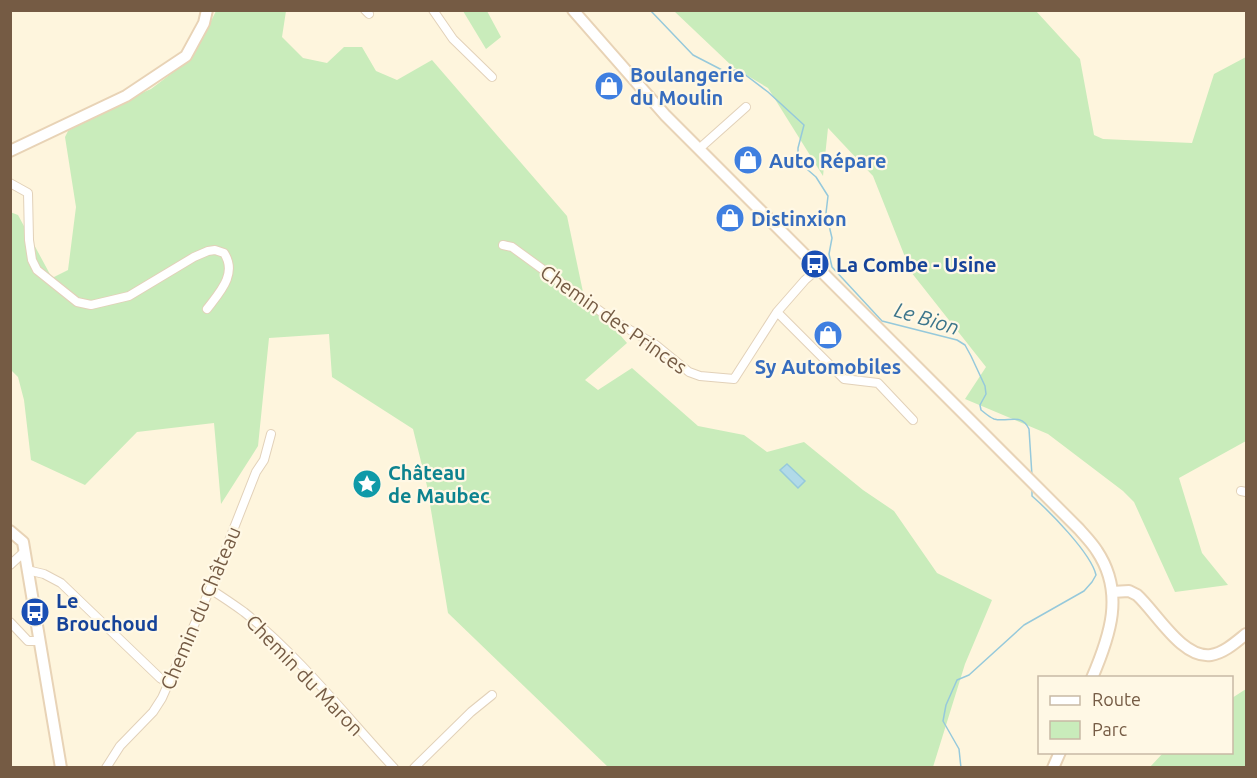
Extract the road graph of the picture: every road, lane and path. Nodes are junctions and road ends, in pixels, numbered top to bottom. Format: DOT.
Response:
graph roads {
  1 [pos="207,10"];
  2 [pos="433,10"];
  3 [pos="573,10"];
  4 [pos="492,77"];
  5 [pos="746,107"];
  6 [pos="700,148"];
  7 [pos="10,151"];
  8 [pos="10,183"];
  9 [pos="503,245"];
  10 [pos="819,268"];
  11 [pos="207,309"];
  12 [pos="777,312"];
  13 [pos="913,420"];
  14 [pos="271,434"];
  15 [pos="10,531"];
  16 [pos="23,553"];
  17 [pos="10,565"];
  18 [pos="27,570"];
  19 [pos="210,589"];
  20 [pos="1112,592"];
  21 [pos="10,622"];
  22 [pos="1246,634"];
  23 [pos="40,641"];
  24 [pos="1093,676"];
  25 [pos="168,683"];
  26 [pos="492,695"];
  27 [pos="1060,754"];
  28 [pos="61,768"];
  29 [pos="106,768"];
  30 [pos="394,768"];
  31 [pos="414,768"];
  32 [pos="1053,768"];
  1 -- 7 [label="main road"];
  2 -- 4 [label="street"];
  3 -- 6 [label="main road"];
  5 -- 6 [label="street"];
  6 -- 10 [label="main road"];
  8 -- 11 [label="street"];
  9 -- 12 [label="street, Chemin des Princes"];
  10 -- 12 [label="street, Chemin des Princes"];
  10 -- 20 [label="main road"];
  12 -- 13 [label="street"];
  14 -- 19 [label="street, Chemin du Château"];
  15 -- 16 [label="main road"];
  16 -- 17 [label="street"];
  16 -- 18 [label="main road"];
  18 -- 23 [label="main road"];
  18 -- 25 [label="street"];
  19 -- 25 [label="street, Chemin du Château"];
  19 -- 30 [label="street, Chemin du Maron"];
  20 -- 22 [label="main road"];
  20 -- 24 [label="main road"];
  21 -- 23 [label="street"];
  23 -- 28 [label="main road"];
  25 -- 29 [label="street, Chemin du Château"];
  26 -- 31 [label="street"];
  27 -- 32 [label="main road"];
}
